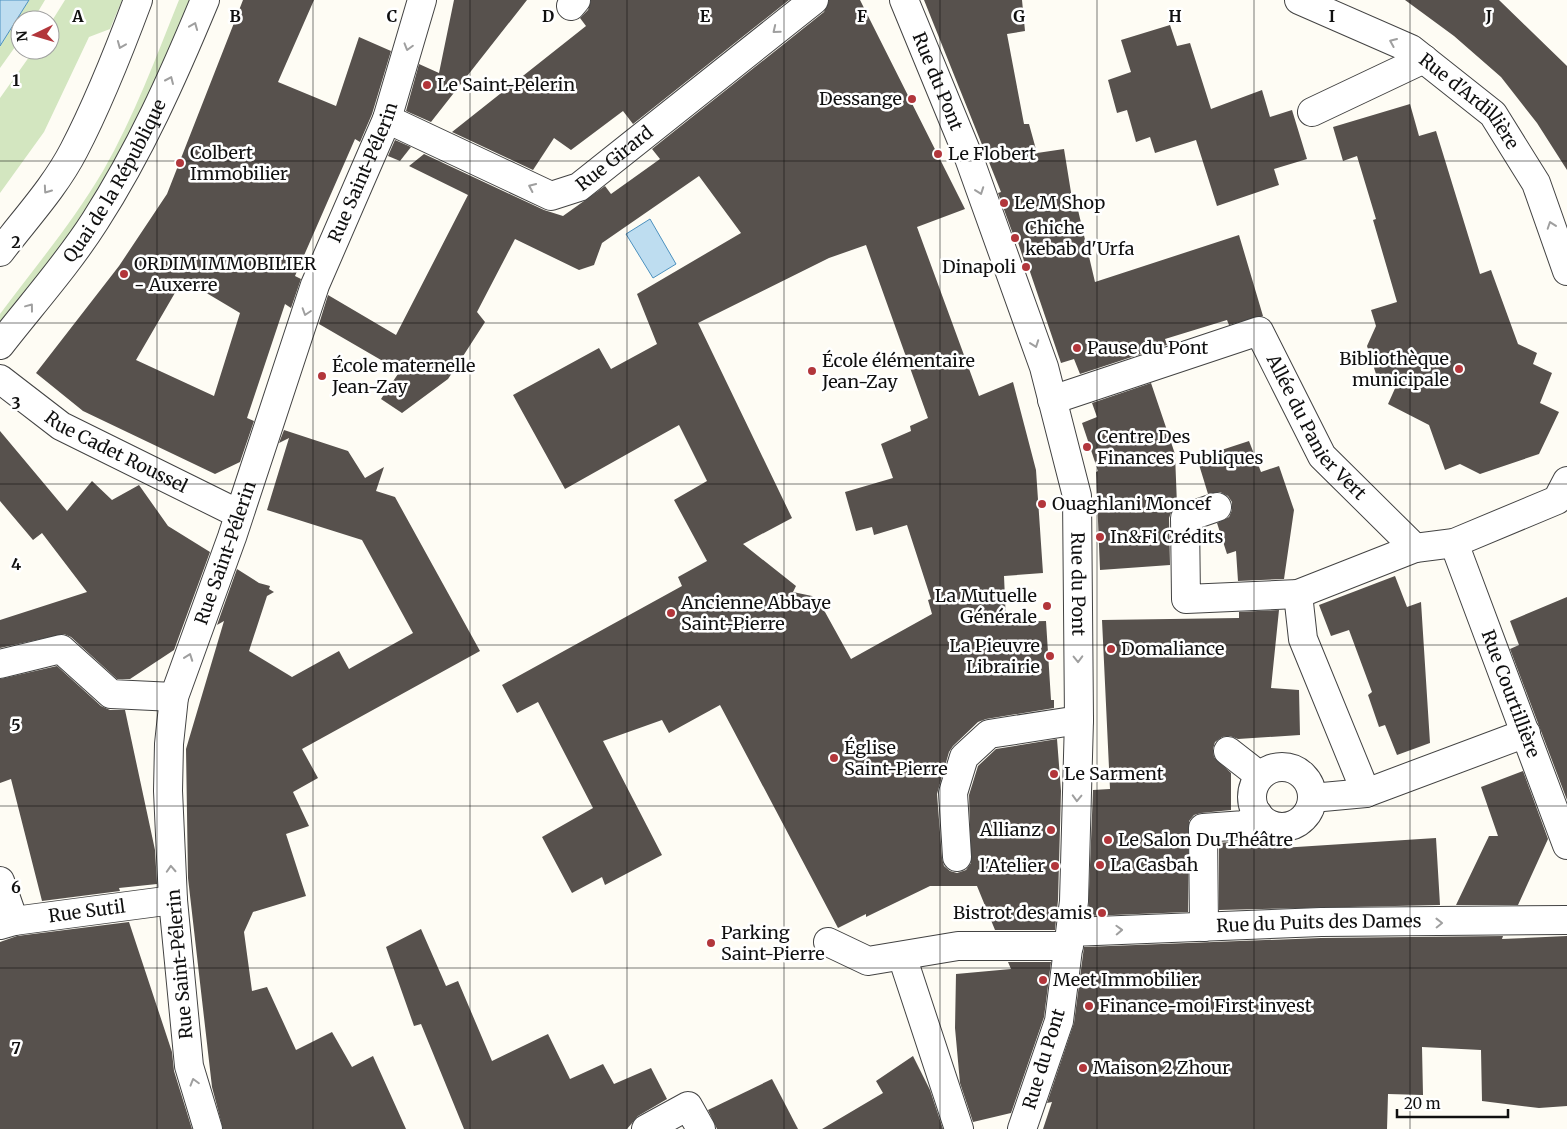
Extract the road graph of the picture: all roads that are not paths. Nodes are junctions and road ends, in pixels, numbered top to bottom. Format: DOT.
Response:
graph roads {
  1 [pos="138,0"];
  2 [pos="205,0"];
  3 [pos="422,0"];
  4 [pos="814,0"];
  5 [pos="904,0"];
  6 [pos="1298,0"];
  7 [pos="1424,59"];
  8 [pos="1312,112"];
  9 [pos="387,119"];
  10 [pos="0,252"];
  11 [pos="1567,271"];
  12 [pos="0,346"];
  13 [pos="0,379"];
  14 [pos="1052,400"];
  15 [pos="1567,481"];
  16 [pos="1217,507"];
  17 [pos="239,514"];
  18 [pos="1454,543"];
  19 [pos="1415,548"];
  20 [pos="1298,594"];
  21 [pos="0,664"];
  22 [pos="174,697"];
  23 [pos="1079,720"];
  24 [pos="1526,733"];
  25 [pos="1228,751"];
  26 [pos="1260,776"];
  27 [pos="1366,793"];
  28 [pos="1312,798"];
  29 [pos="1258,814"];
  30 [pos="1567,845"];
  31 [pos="957,858"];
  32 [pos="0,881"];
  33 [pos="173,900"];
  34 [pos="1567,920"];
  35 [pos="7,923"];
  36 [pos="1204,927"];
  37 [pos="1070,939"];
  38 [pos="828,942"];
  39 [pos="902,956"];
  40 [pos="208,1129"];
  41 [pos="646,1129"];
  42 [pos="701,1129"];
  43 [pos="959,1129"];
  44 [pos="1022,1129"];
  1 -- 10 [label="street, one-way"];
  12 -- 2 [label="street, Quai de la République, one-way"];
  3 -- 9 [label="street, Rue Saint-Pélerin, one-way"];
  4 -- 9 [label="street, Rue Girard, one-way"];
  5 -- 14 [label="street, Rue du Pont, one-way"];
  7 -- 6 [label="street, Rue d'Ardillière, one-way"];
  7 -- 8 [label="street"];
  11 -- 7 [label="street, Rue d'Ardillière, one-way"];
  9 -- 17 [label="street, Rue Saint-Pélerin, one-way"];
  13 -- 17 [label="street, Rue Cadet Roussel"];
  14 -- 19 [label="street, Allée du Panier Vert"];
  14 -- 23 [label="street, Rue du Pont, one-way"];
  15 -- 18 [label="street"];
  16 -- 20 [label="street"];
  22 -- 17 [label="street, Rue Saint-Pélerin, one-way"];
  18 -- 19 [label="street"];
  18 -- 24 [label="street, Rue Courtillière"];
  19 -- 20 [label="street"];
  20 -- 27 [label="street"];
  21 -- 22 [label="street"];
  33 -- 22 [label="street, Rue Saint-Pélerin, one-way"];
  23 -- 31 [label="street"];
  23 -- 37 [label="street, Rue du Pont, one-way"];
  24 -- 27 [label="street"];
  24 -- 30 [label="street, Rue Courtillière"];
  25 -- 26 [label="street"];
  26 -- 28 [label="street"];
  26 -- 29 [label="street"];
  27 -- 28 [label="street"];
  28 -- 29 [label="street"];
  29 -- 36 [label="street"];
  32 -- 35 [label="street"];
  33 -- 35 [label="street, Rue Sutil"];
  40 -- 33 [label="street, Rue Saint-Pélerin, one-way"];
  36 -- 34 [label="street, Rue du Puits des Dames, one-way"];
  37 -- 36 [label="street, Rue du Puits des Dames, one-way"];
  37 -- 39 [label="street, Rue du Puits des Dames"];
  37 -- 44 [label="street, Rue du Pont"];
  38 -- 39 [label="street, Rue du Puits des Dames"];
  39 -- 43 [label="street"];
  41 -- 42 [label="street"];
}
